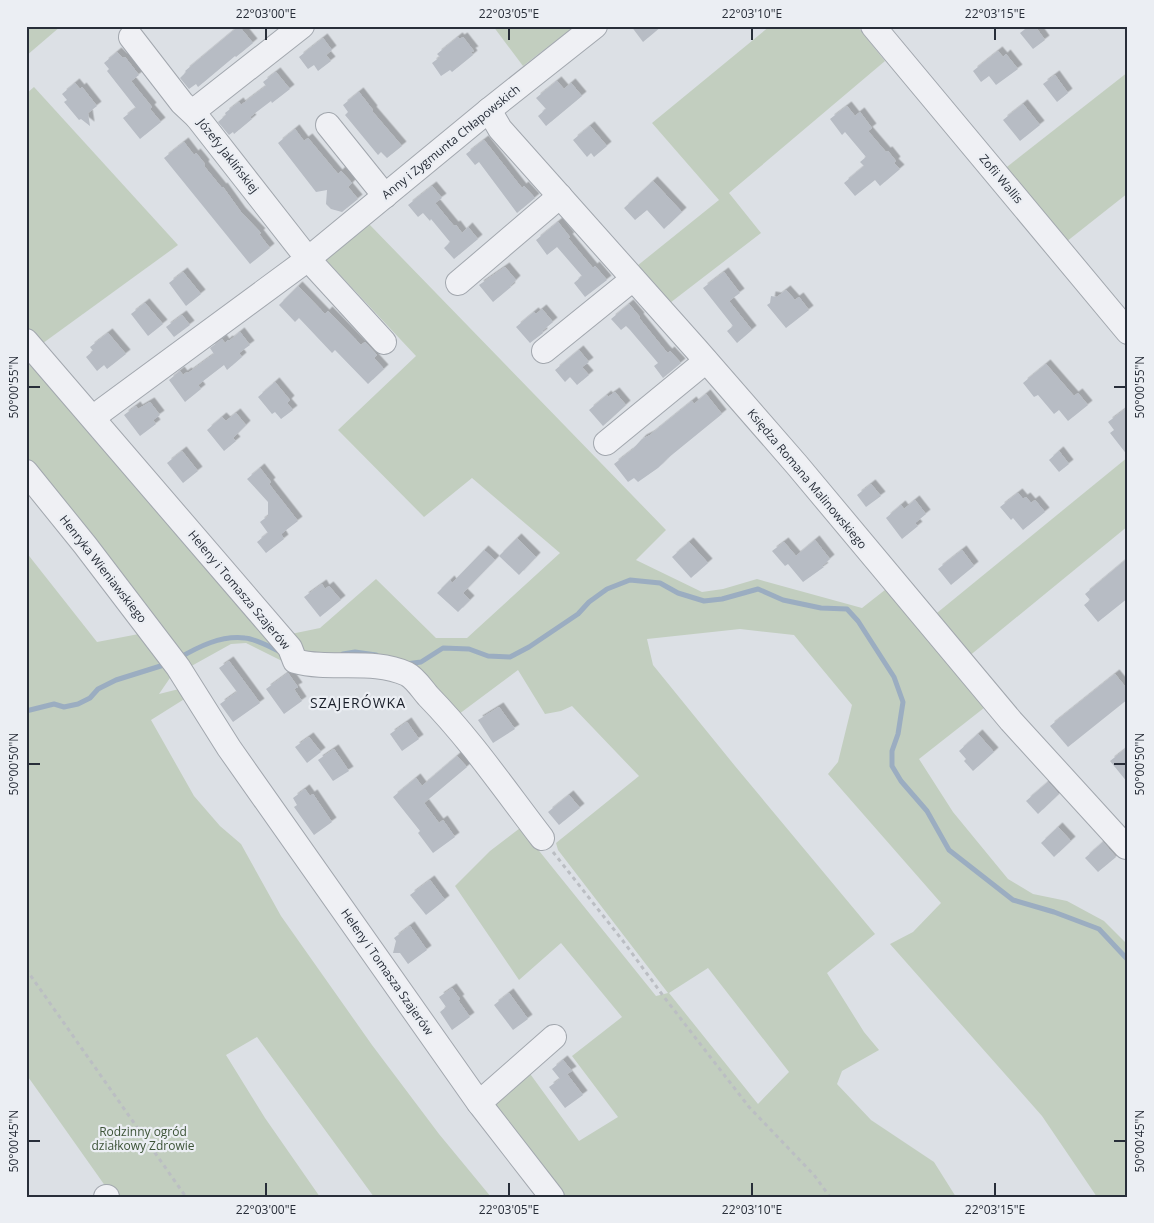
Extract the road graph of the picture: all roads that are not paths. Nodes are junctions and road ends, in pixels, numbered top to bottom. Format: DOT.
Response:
graph roads {
  1 [pos="302,26"];
  2 [pos="595,26"];
  3 [pos="873,26"];
  4 [pos="131,37"];
  5 [pos="489,110"];
  6 [pos="197,117"];
  7 [pos="328,125"];
  8 [pos="385,196"];
  9 [pos="560,196"];
  10 [pos="308,259"];
  11 [pos="633,279"];
  12 [pos="458,283"];
  13 [pos="1128,332"];
  14 [pos="26,341"];
  15 [pos="384,342"];
  16 [pos="544,352"];
  17 [pos="706,361"];
  18 [pos="103,410"];
  19 [pos="606,443"];
  20 [pos="26,472"];
  21 [pos="178,667"];
  22 [pos="542,838"];
  23 [pos="1126,848"];
  24 [pos="554,1037"];
  25 [pos="479,1103"];
  26 [pos="552,1197"];
  1 -- 6 [label="street, Józefy Jaklińskiej"];
  2 -- 5 [label="street, Anny i Zygmunta Chłapowskich"];
  3 -- 13 [label="street, Zofii Wallis"];
  4 -- 6 [label="street"];
  5 -- 8 [label="street, Anny i Zygmunta Chłapowskich"];
  5 -- 9 [label="street, Księdza Romana Malinowskiego"];
  6 -- 10 [label="street, Józefy Jaklińskiej"];
  7 -- 8 [label="street"];
  8 -- 10 [label="street, Anny i Zygmunta Chłapowskich"];
  9 -- 11 [label="street, Księdza Romana Malinowskiego"];
  9 -- 12 [label="street"];
  10 -- 15 [label="street, Józefy Jaklińskiej"];
  10 -- 18 [label="street, Anny i Zygmunta Chłapowskich"];
  11 -- 16 [label="street"];
  11 -- 17 [label="street, Księdza Romana Malinowskiego"];
  14 -- 22 [label="street, Heleny i Tomasza Szajerów"];
  17 -- 19 [label="street"];
  17 -- 23 [label="street, Księdza Romana Malinowskiego"];
  20 -- 21 [label="street, Henryka Wieniawskiego"];
  21 -- 25 [label="street, Heleny i Tomasza Szajerów"];
  24 -- 25 [label="street"];
  25 -- 26 [label="street, Heleny i Tomasza Szajerów"];
}
